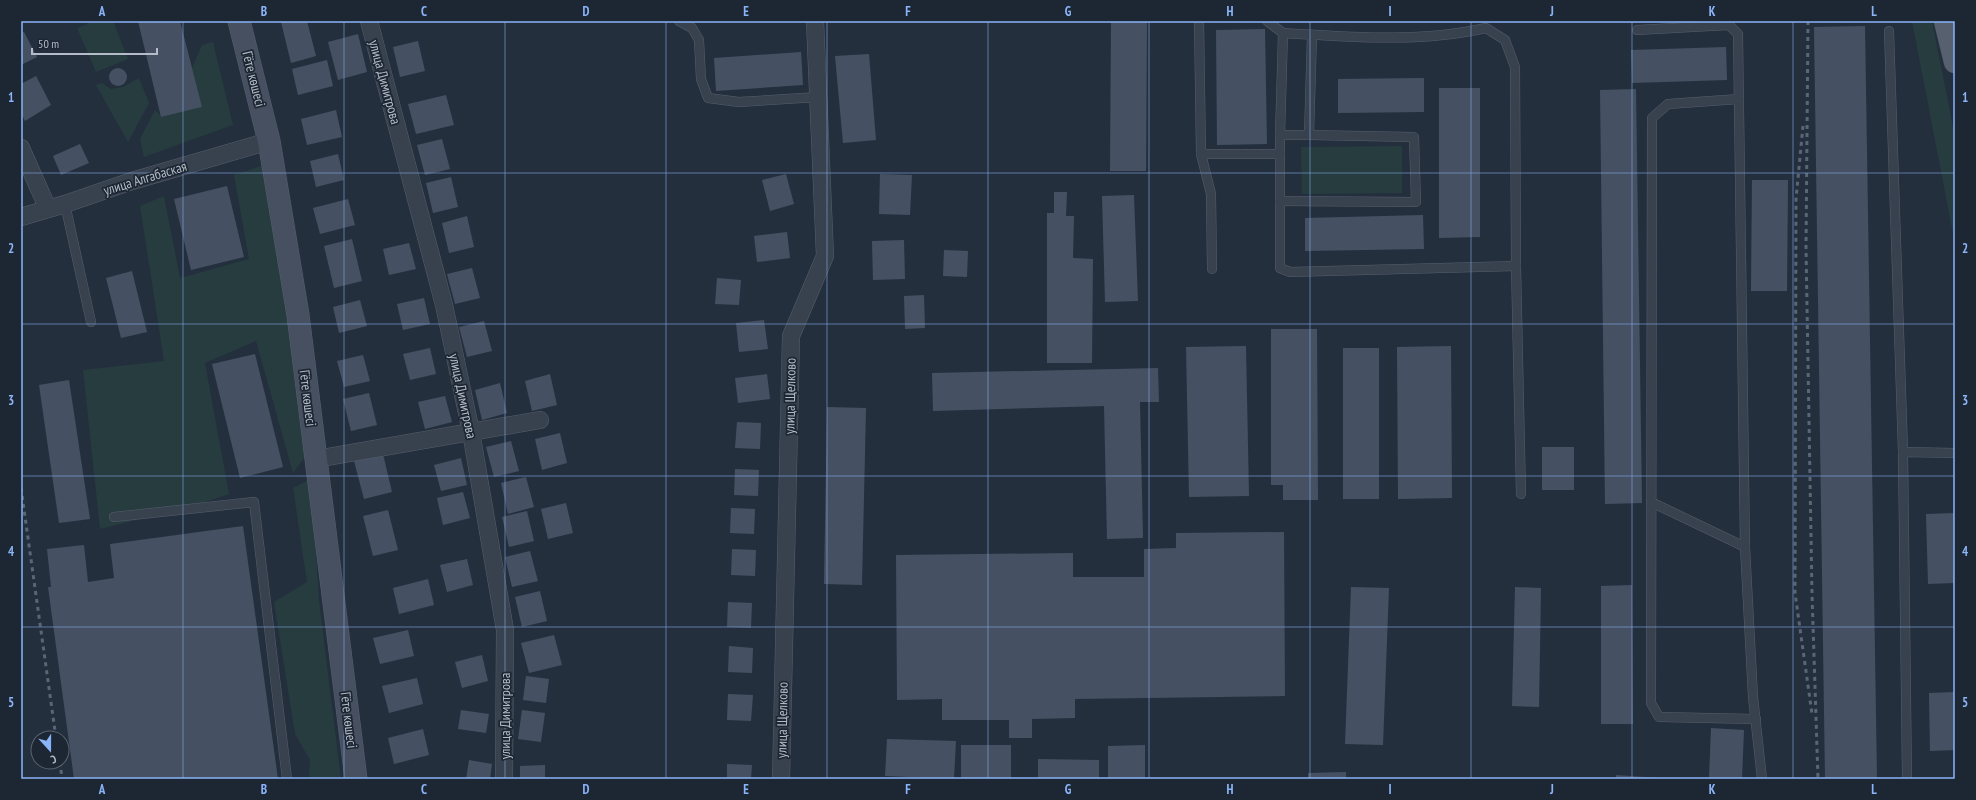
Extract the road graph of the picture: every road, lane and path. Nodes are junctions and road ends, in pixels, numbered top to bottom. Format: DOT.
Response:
graph roads {
  1 [pos="239,21"];
  2 [pos="369,21"];
  3 [pos="679,21"];
  4 [pos="815,21"];
  5 [pos="1199,21"];
  6 [pos="1267,21"];
  7 [pos="1945,21"];
  8 [pos="1484,25"];
  9 [pos="1637,30"];
  10 [pos="1889,31"];
  11 [pos="1282,33"];
  12 [pos="1312,35"];
  13 [pos="1955,62"];
  14 [pos="818,97"];
  15 [pos="1739,99"];
  16 [pos="1280,135"];
  17 [pos="1308,135"];
  18 [pos="269,141"];
  19 [pos="21,148"];
  20 [pos="1201,154"];
  21 [pos="1280,154"];
  22 [pos="1280,201"];
  23 [pos="66,204"];
  24 [pos="48,209"];
  25 [pos="21,217"];
  26 [pos="1516,266"];
  27 [pos="1212,269"];
  28 [pos="91,322"];
  29 [pos="540,420"];
  30 [pos="471,432"];
  31 [pos="1903,452"];
  32 [pos="1955,453"];
  33 [pos="316,459"];
  34 [pos="1522,494"];
  35 [pos="1651,502"];
  36 [pos="114,517"];
  37 [pos="1745,547"];
  38 [pos="1756,720"];
  39 [pos="287,779"];
  40 [pos="356,779"];
  41 [pos="504,779"];
  42 [pos="781,779"];
  43 [pos="1762,779"];
  44 [pos="1907,779"];
  1 -- 18 [label="main road, Гёте көшесі"];
  2 -- 30 [label="street, улица Димитрова"];
  3 -- 14 [label="lane"];
  4 -- 14 [label="street, улица Щелково"];
  5 -- 20 [label="lane"];
  6 -- 11 [label="lane"];
  7 -- 13 [label="main road"];
  8 -- 12 [label="lane"];
  8 -- 26 [label="lane"];
  9 -- 15 [label="lane"];
  10 -- 31 [label="lane"];
  11 -- 12 [label="lane"];
  11 -- 16 [label="lane"];
  12 -- 17 [label="lane"];
  14 -- 42 [label="street, улица Щелково"];
  15 -- 35 [label="lane"];
  15 -- 37 [label="lane"];
  16 -- 17 [label="lane"];
  16 -- 21 [label="lane"];
  17 -- 22 [label="lane"];
  18 -- 23 [label="street, улица Алгабаская"];
  18 -- 33 [label="main road, Гёте көшесі"];
  19 -- 24 [label="street"];
  20 -- 21 [label="lane"];
  20 -- 27 [label="lane"];
  21 -- 22 [label="lane"];
  22 -- 26 [label="lane"];
  23 -- 24 [label="street, улица Алгабаская"];
  23 -- 28 [label="lane"];
  24 -- 25 [label="street, улица Алгабаская"];
  26 -- 34 [label="lane"];
  29 -- 30 [label="street"];
  30 -- 33 [label="street"];
  30 -- 41 [label="street, улица Димитрова"];
  31 -- 32 [label="lane"];
  31 -- 44 [label="lane"];
  33 -- 40 [label="main road, Гёте көшесі"];
  35 -- 37 [label="lane"];
  35 -- 38 [label="lane"];
  36 -- 39 [label="lane"];
  37 -- 38 [label="lane"];
  38 -- 43 [label="lane"];
}
